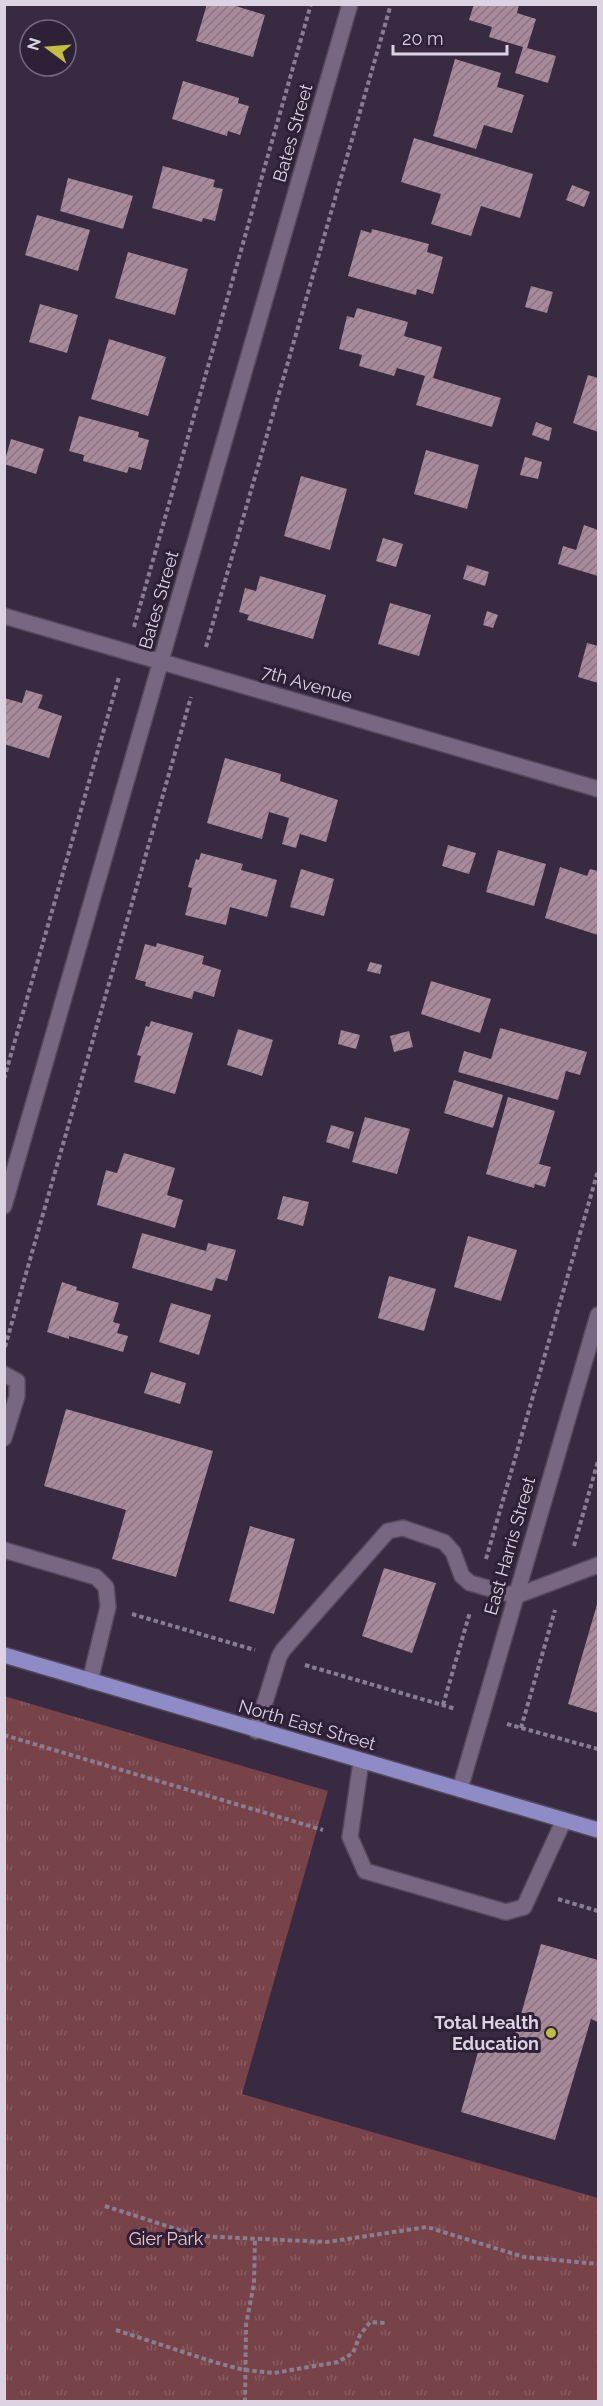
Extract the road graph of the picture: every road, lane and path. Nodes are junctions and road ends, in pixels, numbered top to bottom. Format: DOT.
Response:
graph roads {
  1 [pos="312,4"];
  2 [pos="350,4"];
  3 [pos="4,616"];
  4 [pos="126,652"];
  5 [pos="162,663"];
  6 [pos="598,789"];
  7 [pos="4,1079"];
  8 [pos="598,1170"];
  9 [pos="4,1206"];
  10 [pos="598,1315"];
  11 [pos="4,1374"];
  12 [pos="4,1438"];
  13 [pos="4,1551"];
  14 [pos="598,1565"];
  15 [pos="478,1585"];
  16 [pos="516,1596"];
  17 [pos="4,1655"];
  18 [pos="90,1681"];
  19 [pos="443,1706"];
  20 [pos="256,1731"];
  21 [pos="4,1736"];
  22 [pos="361,1762"];
  23 [pos="460,1789"];
  24 [pos="564,1820"];
  25 [pos="598,1830"];
  26 [pos="350,1838"];
  27 [pos="531,1891"];
  28 [pos="598,1911"];
  29 [pos="105,2206"];
  30 [pos="255,2239"];
  31 [pos="598,2264"];
  32 [pos="386,2324"];
  33 [pos="116,2330"];
  34 [pos="244,2370"];
  35 [pos="245,2402"];
  1 -- 4 [label="path"];
  2 -- 5 [label="street, Bates Street"];
  3 -- 4 [label="street, 7th Avenue"];
  4 -- 5 [label="street, 7th Avenue"];
  4 -- 7 [label="path"];
  5 -- 6 [label="street, 7th Avenue"];
  5 -- 9 [label="street, Bates Street"];
  8 -- 15 [label="path"];
  10 -- 16 [label="street, East Harris Street"];
  11 -- 12 [label="street"];
  13 -- 18 [label="street"];
  14 -- 16 [label="street"];
  15 -- 16 [label="street"];
  15 -- 19 [label="path"];
  15 -- 20 [label="street"];
  16 -- 23 [label="street, East Harris Street"];
  17 -- 18 [label="main road, North East Street"];
  18 -- 20 [label="main road, North East Street"];
  20 -- 22 [label="main road, North East Street"];
  21 -- 26 [label="path"];
  22 -- 23 [label="main road, North East Street"];
  22 -- 26 [label="street"];
  23 -- 24 [label="main road, North East Street"];
  24 -- 25 [label="main road, North East Street"];
  24 -- 27 [label="street"];
  26 -- 27 [label="street"];
  27 -- 28 [label="path"];
  29 -- 30 [label="path"];
  30 -- 31 [label="path"];
  30 -- 34 [label="path"];
  32 -- 34 [label="path"];
  33 -- 34 [label="path"];
  34 -- 35 [label="path"];
}
